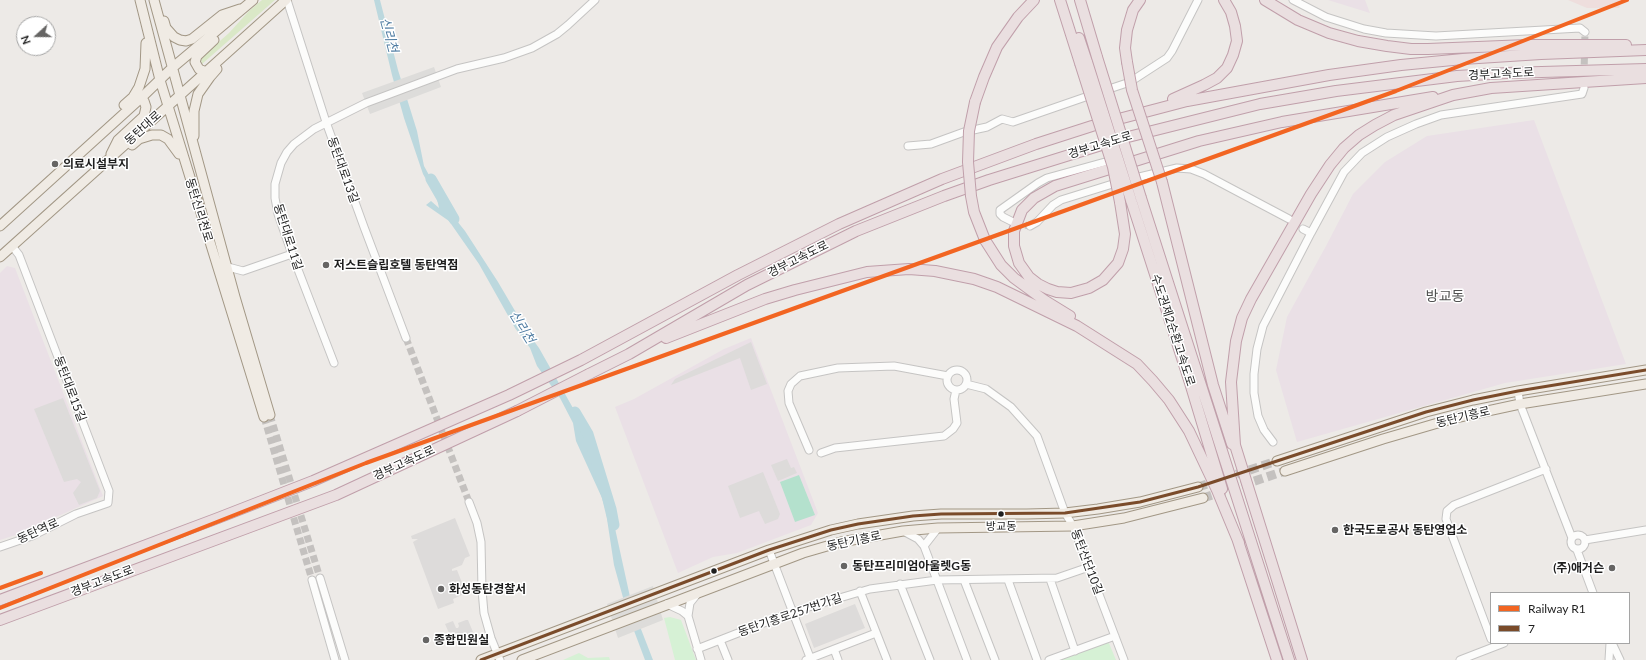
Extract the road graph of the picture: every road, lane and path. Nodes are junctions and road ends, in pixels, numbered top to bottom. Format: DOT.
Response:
graph roads {
  1 [pos="154,0"];
  2 [pos="158,0"];
  3 [pos="286,0"];
  4 [pos="595,0"];
  5 [pos="1034,0"];
  6 [pos="1060,0"];
  7 [pos="1067,0"];
  8 [pos="1080,0"];
  9 [pos="1140,0"];
  10 [pos="1198,0"];
  11 [pos="1224,0"];
  12 [pos="1265,0"];
  13 [pos="1293,0"];
  14 [pos="140,2"];
  15 [pos="250,3"];
  16 [pos="257,26"];
  17 [pos="1585,32"];
  18 [pos="1646,46"];
  19 [pos="1646,50"];
  20 [pos="1084,63"];
  21 [pos="172,68"];
  22 [pos="1646,69"];
  23 [pos="206,72"];
  24 [pos="1646,78"];
  25 [pos="160,80"];
  26 [pos="1491,88"];
  27 [pos="1584,88"];
  28 [pos="180,95"];
  29 [pos="140,99"];
  30 [pos="168,106"];
  31 [pos="1126,117"];
  32 [pos="326,122"];
  33 [pos="95,140"];
  34 [pos="908,146"];
  35 [pos="195,151"];
  36 [pos="107,161"];
  37 [pos="1105,162"];
  38 [pos="185,166"];
  39 [pos="1289,219"];
  40 [pos="1015,223"];
  41 [pos="0,226"];
  42 [pos="1030,226"];
  43 [pos="1303,228"];
  44 [pos="1311,233"];
  45 [pos="12,246"];
  46 [pos="292,254"];
  47 [pos="0,257"];
  48 [pos="228,267"];
  49 [pos="406,338"];
  50 [pos="629,354"];
  51 [pos="334,363"];
  52 [pos="1137,364"];
  53 [pos="1646,370"];
  54 [pos="948,376"];
  55 [pos="966,384"];
  56 [pos="1646,384"];
  57 [pos="956,390"];
  58 [pos="1518,391"];
  59 [pos="1520,404"];
  60 [pos="1273,442"];
  61 [pos="809,450"];
  62 [pos="820,453"];
  63 [pos="1277,461"];
  64 [pos="1546,469"];
  65 [pos="1284,471"];
  66 [pos="1245,479"];
  67 [pos="1198,487"];
  68 [pos="1203,498"];
  69 [pos="469,502"];
  70 [pos="1065,513"];
  71 [pos="76,514"];
  72 [pos="1073,526"];
  73 [pos="938,528"];
  74 [pos="1646,530"];
  75 [pos="903,531"];
  76 [pos="1572,538"];
  77 [pos="1585,540"];
  78 [pos="1239,543"];
  79 [pos="924,546"];
  80 [pos="0,547"];
  81 [pos="769,550"];
  82 [pos="1577,550"];
  83 [pos="774,564"];
  84 [pos="1089,567"];
  85 [pos="320,578"];
  86 [pos="1050,579"];
  87 [pos="312,580"];
  88 [pos="937,580"];
  89 [pos="964,580"];
  90 [pos="1008,580"];
  91 [pos="900,584"];
  92 [pos="860,592"];
  93 [pos="1593,592"];
  94 [pos="698,593"];
  95 [pos="0,600"];
  96 [pos="663,606"];
  97 [pos="792,612"];
  98 [pos="688,616"];
  99 [pos="0,620"];
  100 [pos="876,633"];
  101 [pos="1115,636"];
  102 [pos="1490,636"];
  103 [pos="720,640"];
  104 [pos="1611,644"];
  105 [pos="1612,644"];
  106 [pos="1493,645"];
  107 [pos="698,649"];
  108 [pos="834,649"];
  109 [pos="1075,651"];
  110 [pos="499,657"];
  111 [pos="809,659"];
  112 [pos="334,660"];
  113 [pos="345,660"];
  114 [pos="481,660"];
  115 [pos="522,660"];
  116 [pos="702,660"];
  117 [pos="728,660"];
  118 [pos="838,660"];
  119 [pos="887,660"];
  120 [pos="930,660"];
  121 [pos="967,660"];
  122 [pos="995,660"];
  123 [pos="1038,660"];
  124 [pos="1049,660"];
  125 [pos="1124,660"];
  126 [pos="1277,660"];
  127 [pos="1289,660"];
  128 [pos="1302,660"];
  129 [pos="1460,660"];
  130 [pos="1609,660"];
  131 [pos="1620,660"];
  1 -- 21 [label="main road, 동탄신리천로"];
  2 -- 15 [label="main road"];
  3 -- 16 [label="main road, 동탄대로"];
  3 -- 32 [label="street, 동탄대로13길"];
  4 -- 32 [label="street, 동탄대로11길"];
  5 -- 52 [label="highway, bridge"];
  6 -- 20 [label="highway"];
  7 -- 20 [label="highway, 수도권제2순환고속도로"];
  8 -- 127 [label="highway, 수도권제2순환고속도로, bridge"];
  9 -- 66 [label="highway, bridge"];
  10 -- 34 [label="street"];
  11 -- 31 [label="highway"];
  12 -- 18 [label="highway"];
  13 -- 17 [label="street"];
  14 -- 25 [label="main road, 동탄신리천로"];
  14 -- 33 [label="main road"];
  15 -- 21 [label="main road, 동탄대로"];
  15 -- 23 [label="main road"];
  16 -- 23 [label="main road, 동탄대로"];
  16 -- 35 [label="main road"];
  19 -- 31 [label="highway, 경부고속도로"];
  20 -- 26 [label="highway, bridge"];
  20 -- 78 [label="highway, 수도권제2순환고속도로, bridge"];
  21 -- 25 [label="main road, 동탄대로"];
  21 -- 28 [label="main road, 동탄신리천로"];
  22 -- 50 [label="highway, 경부고속도로"];
  23 -- 28 [label="main road, 동탄대로"];
  24 -- 26 [label="highway"];
  25 -- 29 [label="main road, 동탄대로"];
  25 -- 30 [label="main road, 동탄신리천로"];
  26 -- 66 [label="highway"];
  27 -- 44 [label="street"];
  28 -- 30 [label="main road, 동탄대로"];
  28 -- 35 [label="main road, 동탄신리천로"];
  29 -- 33 [label="main road, 동탄대로"];
  29 -- 36 [label="main road"];
  30 -- 36 [label="main road, 동탄대로"];
  30 -- 38 [label="main road, 동탄신리천로"];
  31 -- 95 [label="highway, 경부고속도로"];
  32 -- 46 [label="street, 동탄대로11길"];
  32 -- 49 [label="street, 동탄대로13길"];
  33 -- 41 [label="main road, 동탄대로"];
  35 -- 48 [label="main road, 동탄신리천로"];
  36 -- 38 [label="main road"];
  36 -- 45 [label="main road, 동탄대로"];
  37 -- 40 [label="street"];
  38 -- 48 [label="main road, 동탄신리천로"];
  39 -- 42 [label="street"];
  43 -- 44 [label="street"];
  44 -- 60 [label="street"];
  45 -- 47 [label="main road, 동탄대로"];
  45 -- 71 [label="street, 동탄대로15길"];
  46 -- 48 [label="street"];
  46 -- 51 [label="street, 동탄대로11길"];
  50 -- 52 [label="highway"];
  50 -- 99 [label="highway, 경부고속도로, bridge"];
  52 -- 78 [label="highway"];
  53 -- 58 [label="main road, 동탄기흥로"];
  54 -- 55 [label="street"];
  54 -- 57 [label="street"];
  54 -- 61 [label="street"];
  55 -- 57 [label="street"];
  55 -- 70 [label="street, 동탄산단10길"];
  56 -- 59 [label="main road, 동탄기흥로"];
  57 -- 62 [label="street"];
  58 -- 59 [label="street"];
  58 -- 63 [label="main road, 동탄기흥로"];
  59 -- 64 [label="street"];
  59 -- 65 [label="main road, 동탄기흥로"];
  64 -- 76 [label="street"];
  64 -- 102 [label="street"];
  66 -- 128 [label="highway"];
  67 -- 70 [label="main road, 동탄기흥로"];
  68 -- 72 [label="main road, 동탄기흥로"];
  69 -- 110 [label="street"];
  70 -- 72 [label="street, 동탄산단10길"];
  70 -- 81 [label="main road, 동탄기흥로"];
  71 -- 80 [label="street, 동탄역로"];
  72 -- 73 [label="main road, 동탄기흥로"];
  72 -- 84 [label="street, 동탄산단10길"];
  73 -- 75 [label="main road, 동탄기흥로"];
  73 -- 79 [label="street"];
  74 -- 77 [label="street"];
  75 -- 79 [label="street"];
  75 -- 83 [label="main road, 동탄기흥로"];
  76 -- 77 [label="street"];
  76 -- 82 [label="street"];
  77 -- 82 [label="street"];
  78 -- 126 [label="highway, 수도권제2순환고속도로"];
  79 -- 88 [label="street"];
  81 -- 83 [label="street"];
  81 -- 110 [label="main road, 동탄기흥로"];
  82 -- 93 [label="street"];
  83 -- 94 [label="main road, 동탄기흥로"];
  83 -- 97 [label="street"];
  84 -- 86 [label="street, 동탄기흥로257번가길"];
  84 -- 101 [label="street, 동탄산단10길"];
  85 -- 113 [label="street"];
  86 -- 90 [label="street, 동탄기흥로257번가길"];
  86 -- 109 [label="street"];
  87 -- 112 [label="street"];
  88 -- 89 [label="street, 동탄기흥로257번가길"];
  88 -- 91 [label="street, 동탄기흥로257번가길"];
  88 -- 121 [label="street"];
  89 -- 90 [label="street, 동탄기흥로257번가길"];
  89 -- 122 [label="street"];
  90 -- 123 [label="street"];
  91 -- 92 [label="street, 동탄기흥로257번가길"];
  91 -- 120 [label="street"];
  92 -- 97 [label="street, 동탄기흥로257번가길"];
  92 -- 100 [label="street"];
  94 -- 96 [label="main road, 동탄기흥로"];
  94 -- 98 [label="street"];
  96 -- 98 [label="street"];
  96 -- 115 [label="main road, 동탄기흥로"];
  97 -- 103 [label="street, 동탄기흥로257번가길"];
  97 -- 111 [label="street"];
  98 -- 107 [label="street"];
  100 -- 108 [label="street"];
  100 -- 119 [label="street"];
  101 -- 109 [label="street"];
  101 -- 125 [label="street, 동탄산단10길"];
  103 -- 107 [label="street, 동탄기흥로257번가길"];
  103 -- 117 [label="street"];
  104 -- 130 [label="street"];
  105 -- 131 [label="street"];
  106 -- 129 [label="street"];
  107 -- 116 [label="street"];
  108 -- 111 [label="street"];
  108 -- 118 [label="street"];
  109 -- 124 [label="street"];
  110 -- 114 [label="main road, 동탄기흥로"];
}
